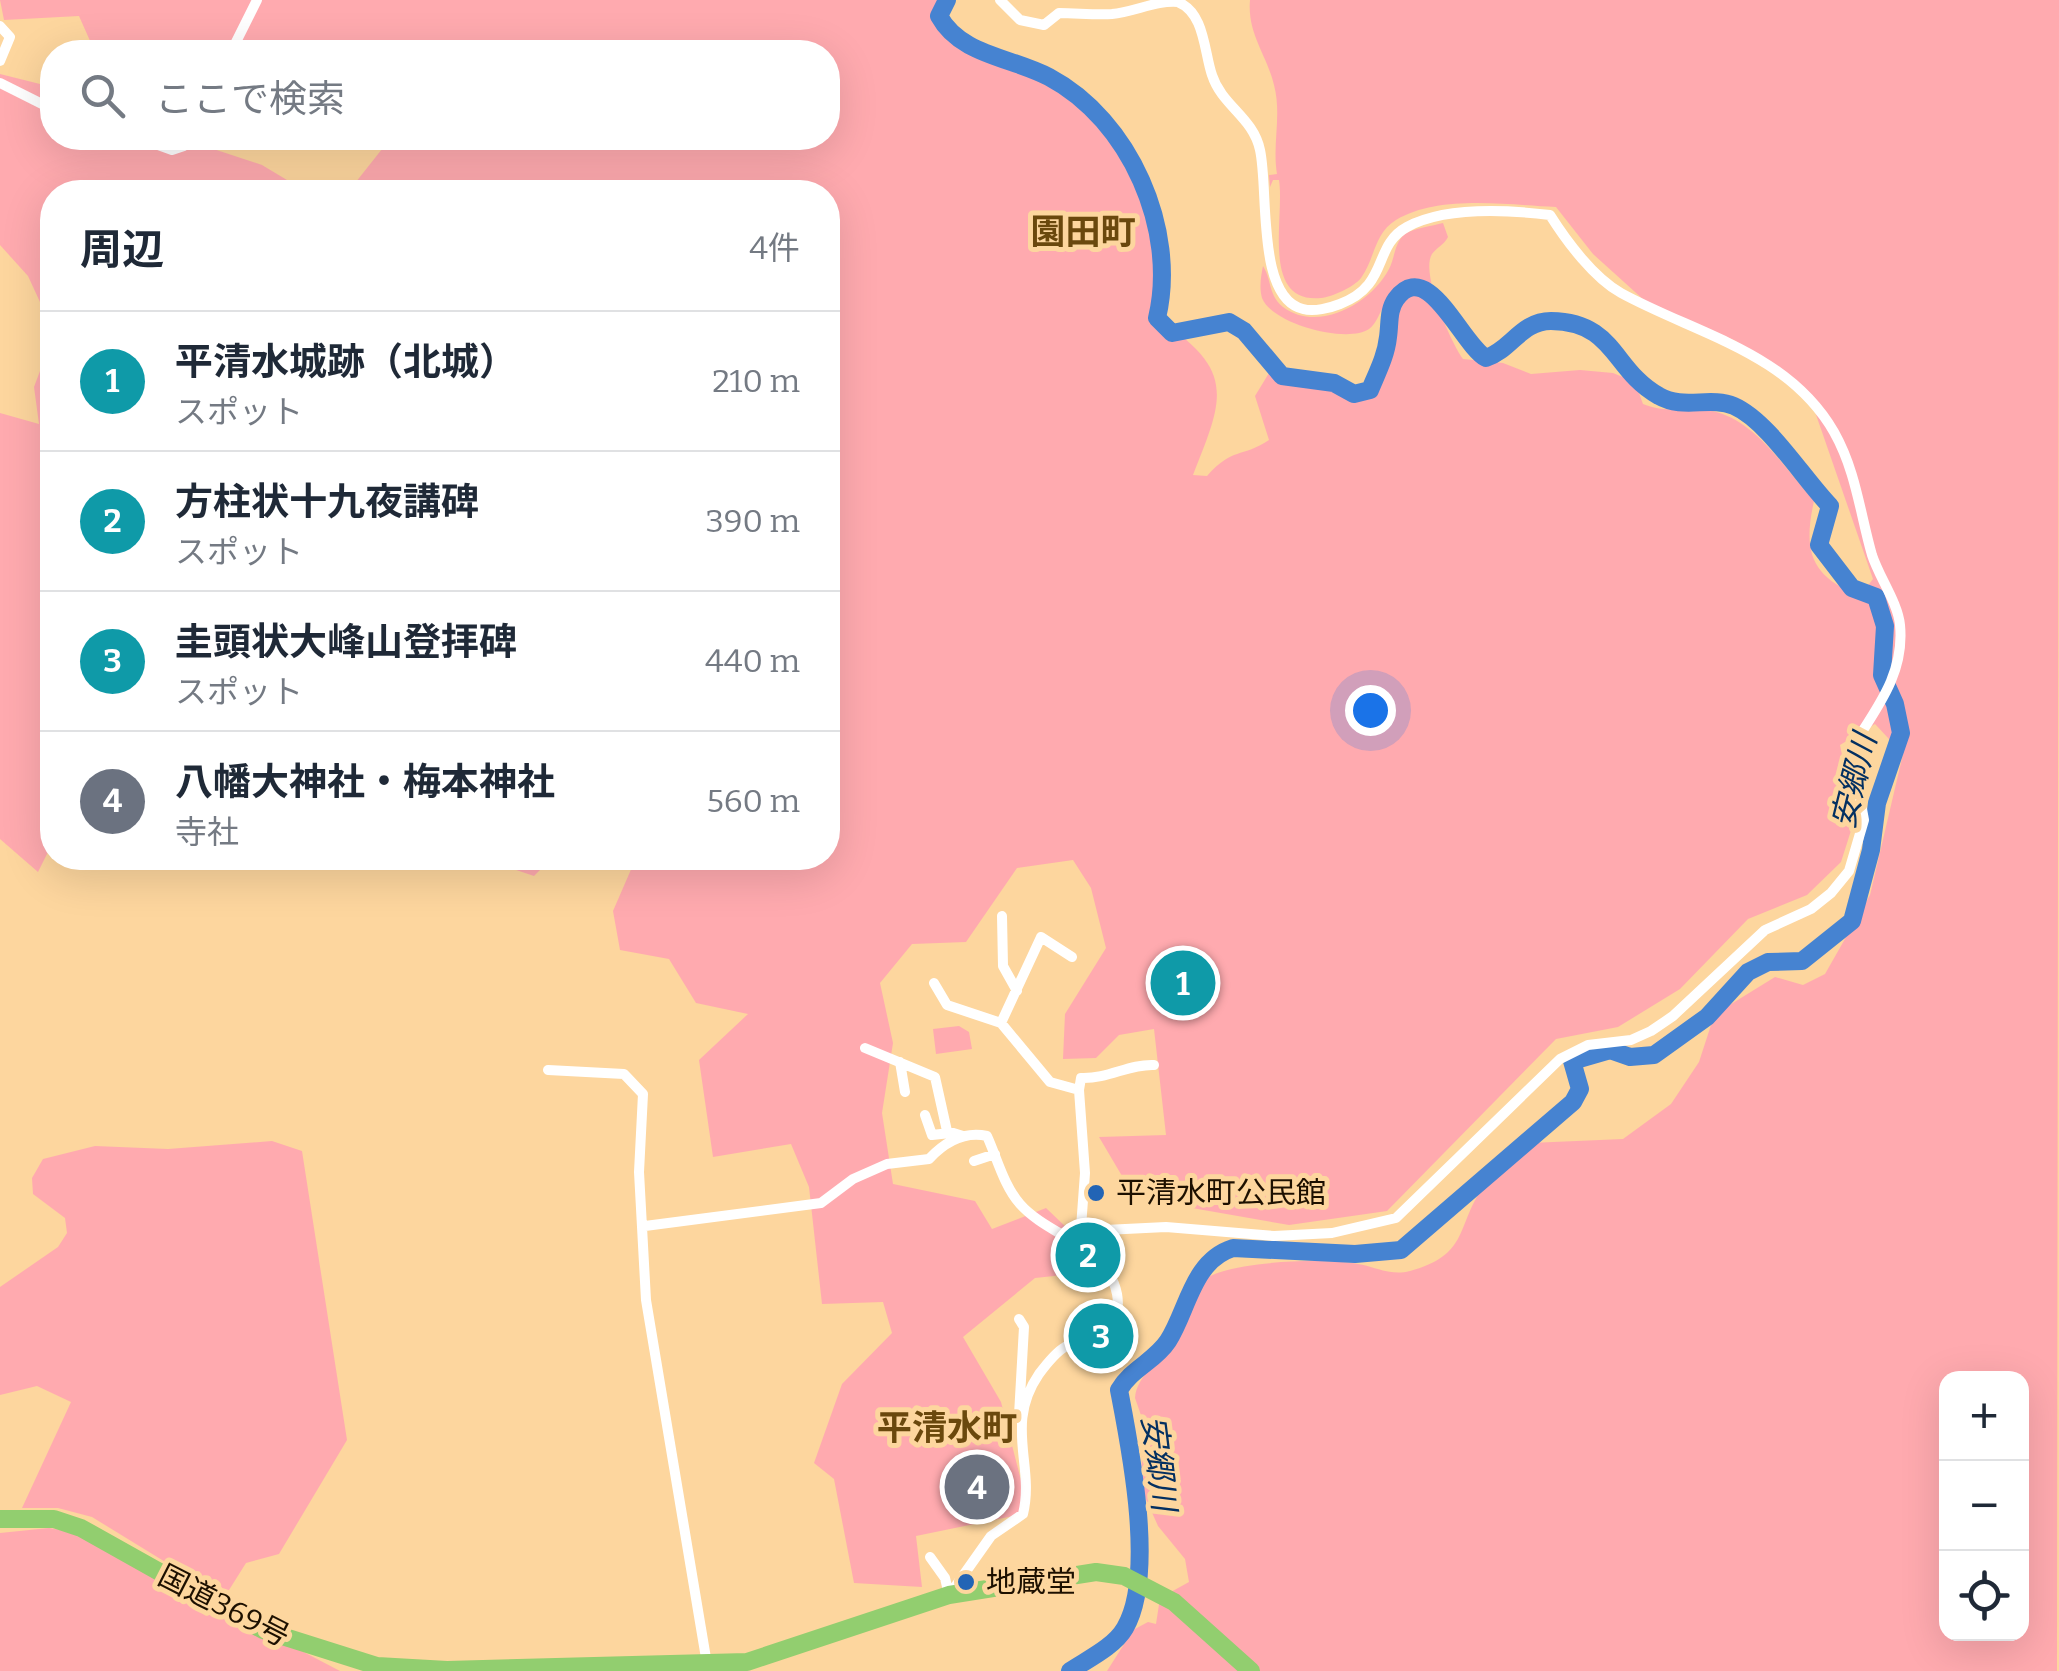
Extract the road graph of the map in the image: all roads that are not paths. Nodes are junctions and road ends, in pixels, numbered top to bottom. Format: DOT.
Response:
graph roads {
  1 [pos="256,0"];
  2 [pos="1000,0"];
  3 [pos="0,26"];
  4 [pos="236,40"];
  5 [pos="0,61"];
  6 [pos="0,83"];
  7 [pos="40,103"];
  8 [pos="1002,916"];
  9 [pos="1072,957"];
  10 [pos="934,983"];
  11 [pos="1018,991"];
  12 [pos="1001,1023"];
  13 [pos="866,1048"];
  14 [pos="900,1062"];
  15 [pos="1154,1065"];
  16 [pos="548,1070"];
  17 [pos="1079,1090"];
  18 [pos="905,1092"];
  19 [pos="925,1115"];
  20 [pos="950,1133"];
  21 [pos="964,1136"];
  22 [pos="995,1154"];
  23 [pos="974,1162"];
  24 [pos="645,1226"];
  25 [pos="1080,1241"];
  26 [pos="1019,1319"];
  27 [pos="1020,1421"];
  28 [pos="0,1519"];
  29 [pos="930,1557"];
  30 [pos="949,1595"];
  31 [pos="706,1669"];
  32 [pos="1251,1671"];
  1 -- 4 [label="street"];
  2 -- 25 [label="street"];
  3 -- 5 [label="street"];
  6 -- 7 [label="street"];
  8 -- 11 [label="street"];
  9 -- 11 [label="street"];
  10 -- 12 [label="street"];
  11 -- 12 [label="street"];
  12 -- 17 [label="street"];
  13 -- 14 [label="street"];
  14 -- 18 [label="street"];
  14 -- 20 [label="street"];
  15 -- 17 [label="street"];
  16 -- 24 [label="street"];
  17 -- 25 [label="street"];
  19 -- 20 [label="street"];
  20 -- 21 [label="street"];
  21 -- 22 [label="street"];
  21 -- 24 [label="street"];
  22 -- 23 [label="street"];
  22 -- 25 [label="street"];
  24 -- 31 [label="street"];
  25 -- 27 [label="street"];
  26 -- 27 [label="street"];
  27 -- 30 [label="street"];
  28 -- 31 [label="highway, 国道369号"];
  29 -- 30 [label="street"];
  30 -- 31 [label="highway, 国道369号"];
  30 -- 32 [label="highway, 国道369号"];
}
